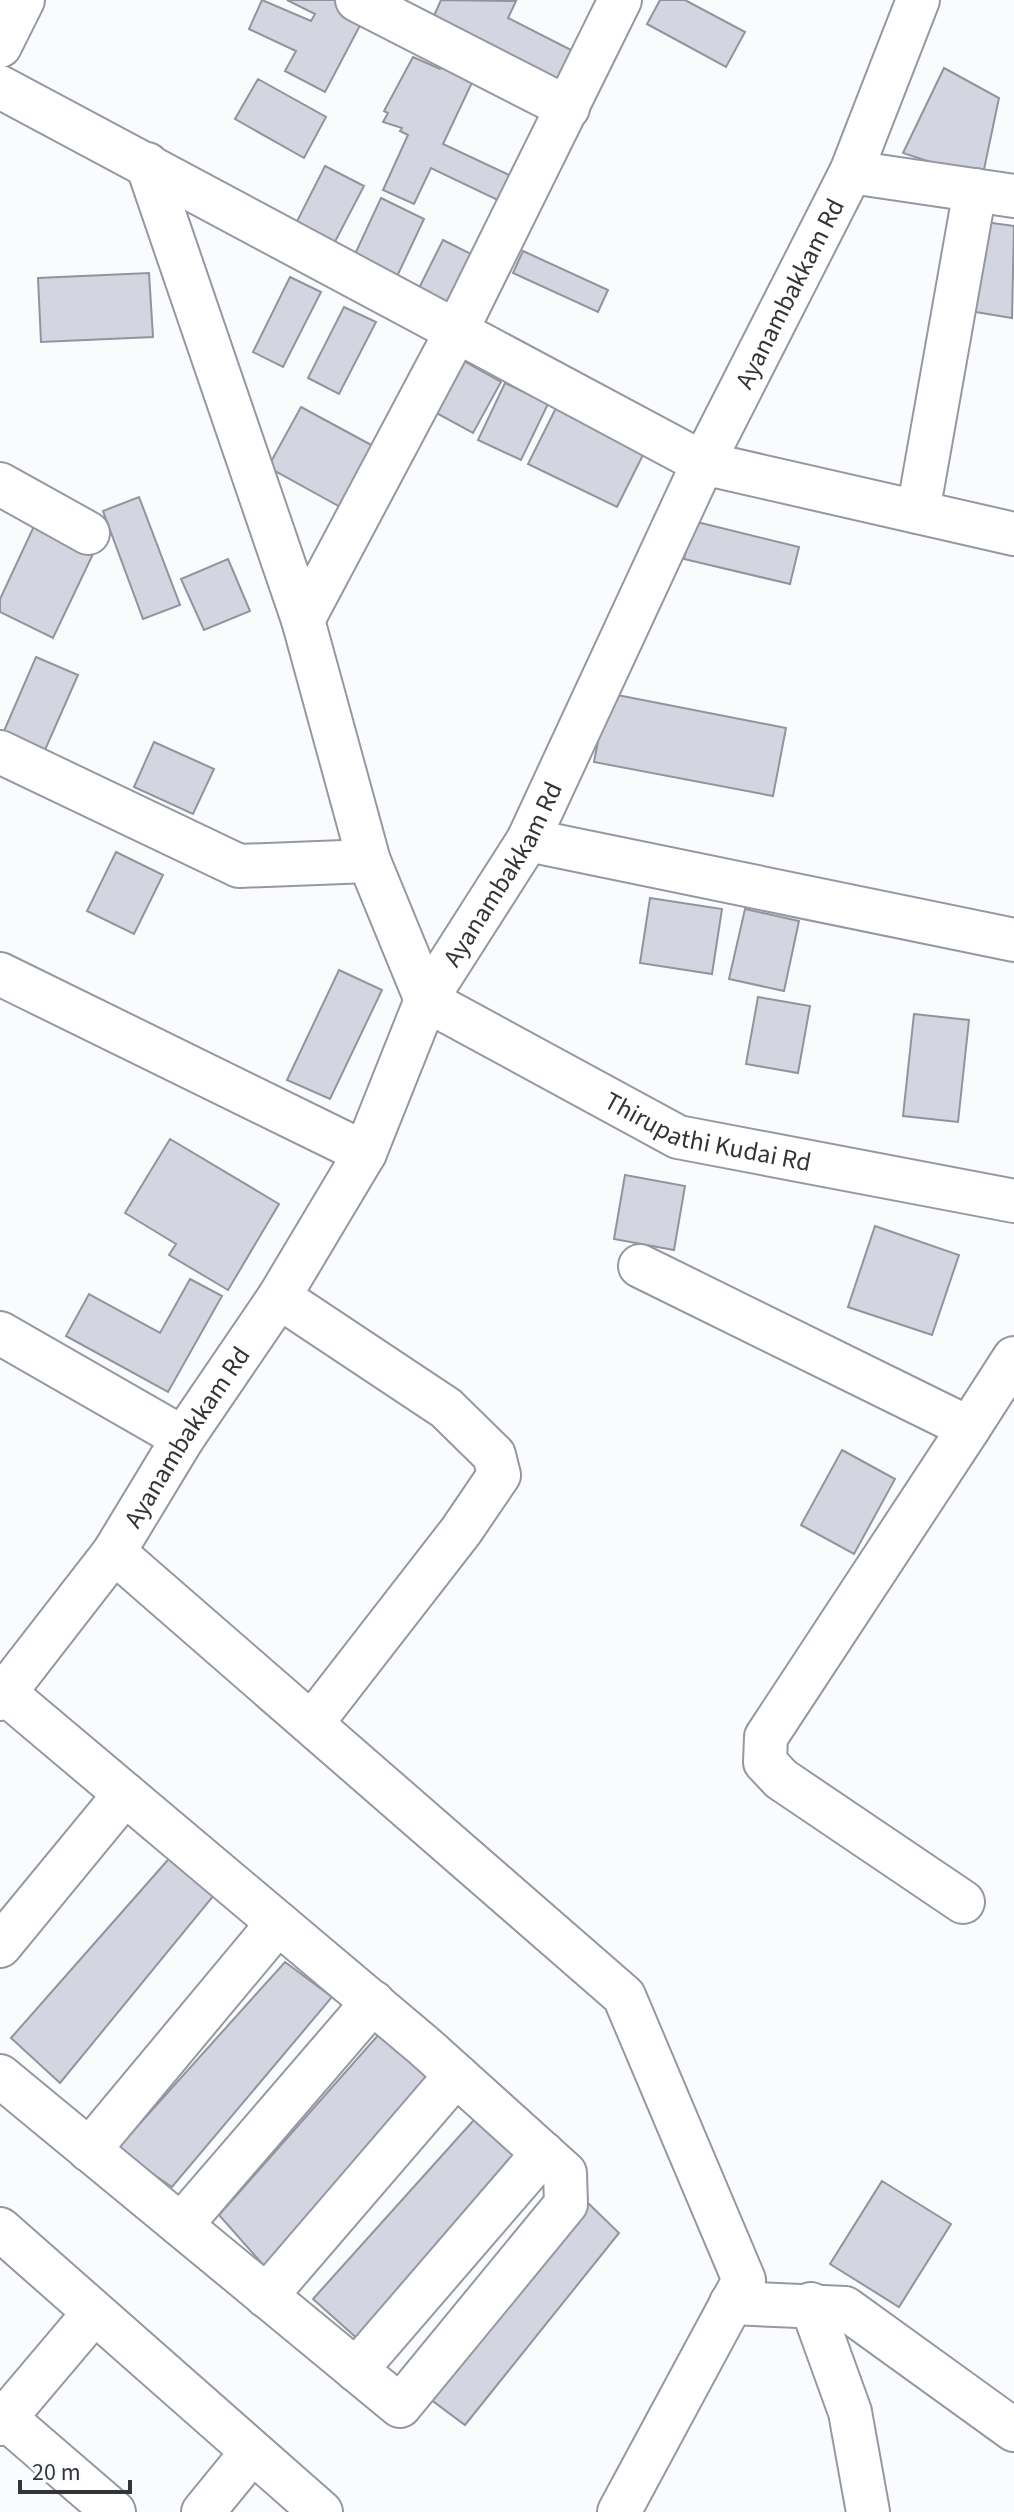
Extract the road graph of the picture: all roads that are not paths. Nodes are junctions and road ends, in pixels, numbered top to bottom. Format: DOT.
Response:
graph roads {
  1 [pos="23,0"];
  2 [pos="357,0"];
  3 [pos="620,0"];
  4 [pos="918,0"];
  5 [pos="0,46"];
  6 [pos="0,87"];
  7 [pos="568,108"];
  8 [pos="147,164"];
  9 [pos="851,172"];
  10 [pos="994,193"];
  11 [pos="457,330"];
  12 [pos="703,463"];
  13 [pos="0,484"];
  14 [pos="918,512"];
  15 [pos="88,533"];
  16 [pos="1014,534"];
  17 [pos="303,620"];
  18 [pos="0,752"];
  19 [pos="528,840"];
  20 [pos="369,861"];
  21 [pos="1014,940"];
  22 [pos="0,974"];
  23 [pos="426,1000"];
  24 [pos="365,1153"];
  25 [pos="1014,1201"];
  26 [pos="640,1266"];
  27 [pos="279,1297"];
  28 [pos="0,1333"];
  29 [pos="1014,1358"];
  30 [pos="969,1428"];
  31 [pos="183,1438"];
  32 [pos="114,1552"];
  33 [pos="2,1696"];
  34 [pos="312,1723"];
  35 [pos="125,1794"];
  36 [pos="963,1902"];
  37 [pos="278,1923"];
  38 [pos="0,1946"];
  39 [pos="373,2002"];
  40 [pos="456,2075"];
  41 [pos="0,2076"];
  42 [pos="89,2150"];
  43 [pos="543,2153"];
  44 [pos="181,2225"];
  45 [pos="0,2229"];
  46 [pos="266,2296"];
  47 [pos="731,2303"];
  48 [pos="811,2304"];
  49 [pos="93,2314"];
  50 [pos="356,2370"];
  51 [pos="3,2421"];
  52 [pos="1014,2430"];
  53 [pos="252,2452"];
  54 [pos="631,2508"];
  55 [pos="114,2512"];
  56 [pos="203,2512"];
  57 [pos="321,2512"];
  58 [pos="868,2512"];
  1 -- 5 [label="street"];
  2 -- 7 [label="street"];
  3 -- 7 [label="street"];
  4 -- 9 [label="street, Ayanambakkam Rd"];
  6 -- 8 [label="street"];
  7 -- 11 [label="street"];
  8 -- 11 [label="street"];
  8 -- 17 [label="street"];
  9 -- 10 [label="street"];
  9 -- 12 [label="street, Ayanambakkam Rd"];
  10 -- 14 [label="street"];
  11 -- 12 [label="street"];
  11 -- 17 [label="street"];
  12 -- 14 [label="street"];
  12 -- 19 [label="street, Ayanambakkam Rd"];
  13 -- 15 [label="street"];
  14 -- 16 [label="street"];
  17 -- 20 [label="street"];
  18 -- 20 [label="street"];
  19 -- 21 [label="street"];
  19 -- 23 [label="street, Ayanambakkam Rd"];
  20 -- 23 [label="street"];
  22 -- 24 [label="street"];
  23 -- 24 [label="street, Ayanambakkam Rd"];
  23 -- 25 [label="street, Thirupathi Kudai Rd"];
  24 -- 27 [label="street, Ayanambakkam Rd"];
  26 -- 30 [label="street"];
  27 -- 31 [label="street, Ayanambakkam Rd"];
  27 -- 34 [label="street"];
  28 -- 31 [label="street"];
  29 -- 30 [label="street"];
  30 -- 36 [label="street"];
  31 -- 32 [label="street, Ayanambakkam Rd"];
  32 -- 33 [label="street, Ayanambakkam Rd"];
  32 -- 34 [label="street"];
  33 -- 35 [label="street"];
  34 -- 47 [label="street"];
  35 -- 37 [label="street"];
  35 -- 38 [label="street"];
  37 -- 39 [label="street"];
  37 -- 42 [label="street"];
  39 -- 40 [label="street"];
  39 -- 44 [label="street"];
  40 -- 43 [label="street"];
  40 -- 46 [label="street"];
  41 -- 42 [label="street"];
  42 -- 44 [label="street"];
  43 -- 50 [label="street"];
  43 -- 50 [label="street"];
  44 -- 46 [label="street"];
  45 -- 49 [label="street"];
  46 -- 50 [label="street"];
  47 -- 48 [label="street"];
  47 -- 54 [label="street"];
  48 -- 52 [label="street"];
  48 -- 58 [label="street"];
  49 -- 51 [label="street"];
  49 -- 53 [label="street"];
  51 -- 55 [label="street"];
  53 -- 56 [label="street"];
  53 -- 57 [label="street"];
}
